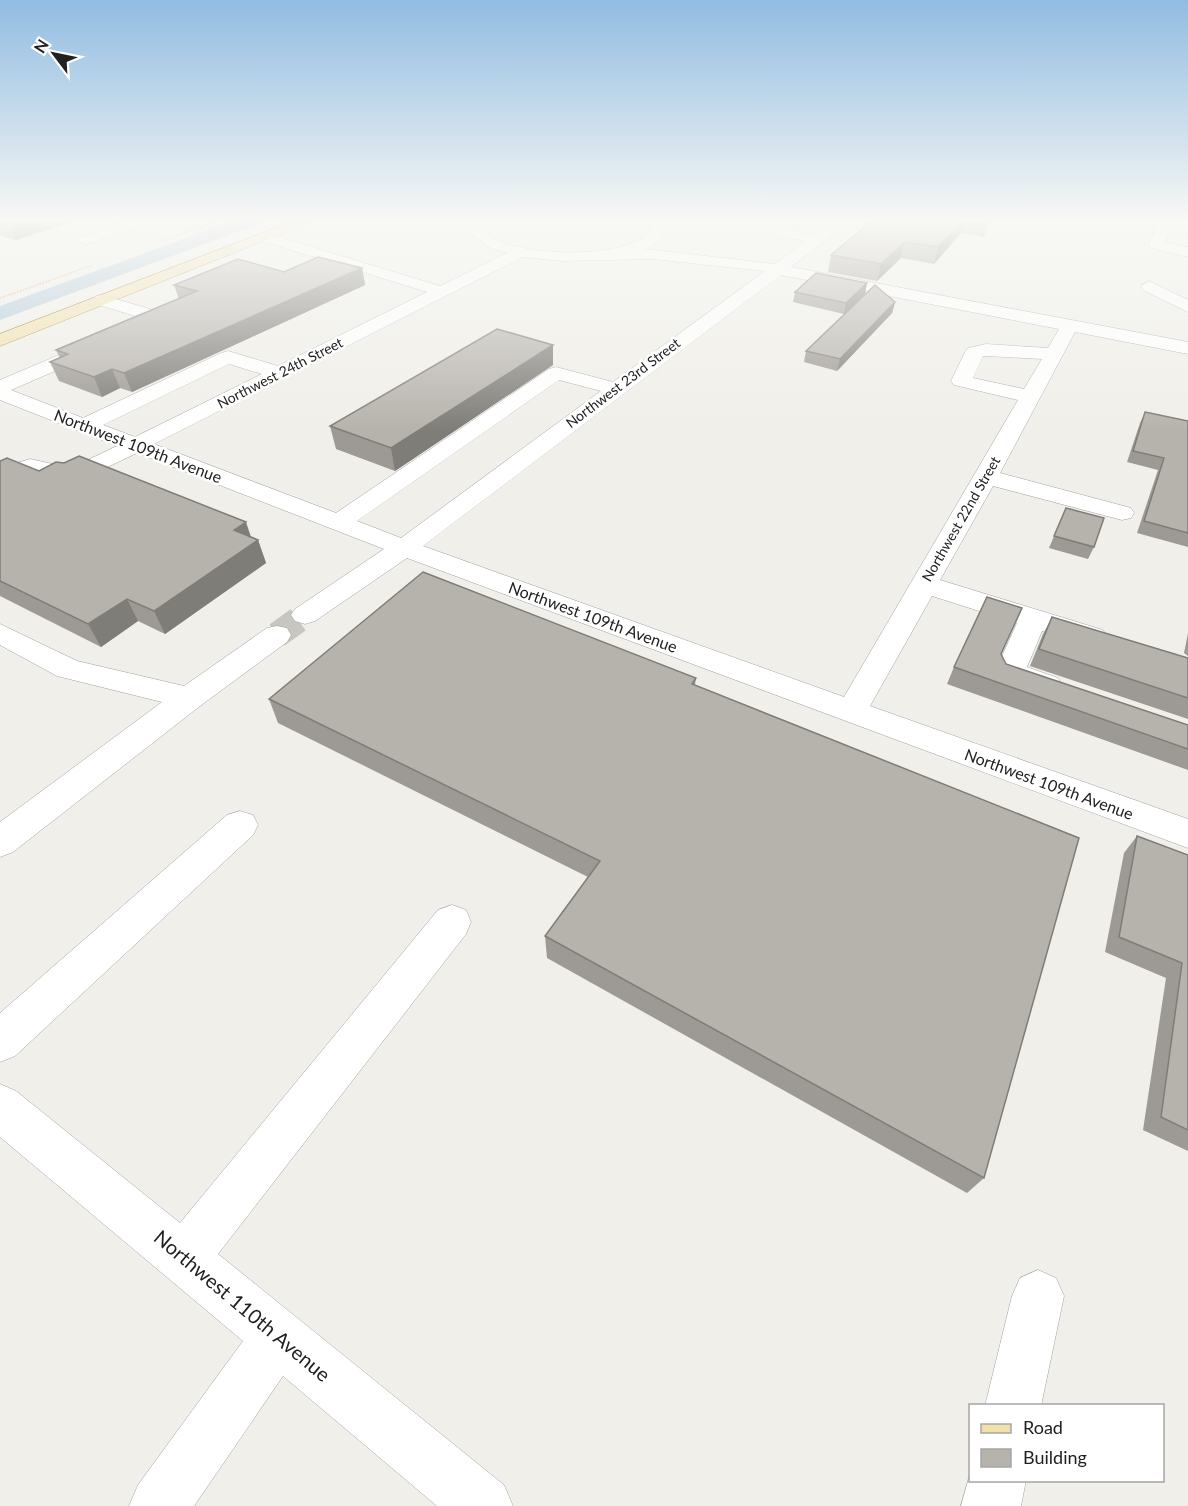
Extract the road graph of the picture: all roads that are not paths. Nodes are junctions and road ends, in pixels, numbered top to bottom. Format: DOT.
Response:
graph roads {
  1 [pos="127,290"];
  2 [pos="437,290"];
  3 [pos="446,290"];
  4 [pos="747,290"];
  5 [pos="893,290"];
  6 [pos="1157,290"];
  7 [pos="443,292"];
  8 [pos="102,300"];
  9 [pos="1188,307"];
  10 [pos="1070,325"];
  11 [pos="0,340"];
  12 [pos="1188,348"];
  13 [pos="1055,354"];
  14 [pos="280,373"];
  15 [pos="0,387"];
  16 [pos="615,389"];
  17 [pos="0,393"];
  18 [pos="1030,398"];
  19 [pos="84,426"];
  20 [pos="136,446"];
  21 [pos="0,455"];
  22 [pos="30,466"];
  23 [pos="0,476"];
  24 [pos="986,477"];
  25 [pos="1122,513"];
  26 [pos="338,522"];
  27 [pos="404,548"];
  28 [pos="922,584"];
  29 [pos="305,615"];
  30 [pos="1033,618"];
  31 [pos="0,633"];
  32 [pos="277,635"];
  33 [pos="1122,646"];
  34 [pos="1077,695"];
  35 [pos="189,698"];
  36 [pos="851,712"];
  37 [pos="8,824"];
  38 [pos="240,825"];
  39 [pos="1188,834"];
  40 [pos="452,922"];
  41 [pos="0,1041"];
  42 [pos="6,1123"];
  43 [pos="184,1258"];
  44 [pos="1038,1296"];
  45 [pos="279,1336"];
  46 [pos="1013,1404"];
  47 [pos="997,1482"];
  48 [pos="159,1506"];
  49 [pos="483,1506"];
  50 [pos="991,1506"];
  1 -- 8 [label="main road"];
  2 -- 7 [label="street"];
  3 -- 7 [label="street, Northwest 24th Street"];
  4 -- 16 [label="street, Northwest 23rd Street"];
  5 -- 10 [label="street"];
  6 -- 9 [label="street"];
  7 -- 14 [label="street, Northwest 24th Street"];
  8 -- 11 [label="main road"];
  8 -- 15 [label="street"];
  10 -- 12 [label="street"];
  10 -- 13 [label="street, Northwest 22nd Street"];
  13 -- 18 [label="street, Northwest 22nd Street"];
  13 -- 18 [label="street"];
  14 -- 19 [label="street"];
  14 -- 20 [label="street, Northwest 24th Street"];
  16 -- 26 [label="street"];
  16 -- 27 [label="street, Northwest 23rd Street"];
  17 -- 19 [label="street, Northwest 109th Avenue"];
  18 -- 24 [label="street, Northwest 22nd Street"];
  19 -- 20 [label="street, Northwest 109th Avenue"];
  20 -- 22 [label="street, Northwest 24th Street"];
  20 -- 26 [label="street, Northwest 109th Avenue"];
  21 -- 22 [label="street, Northwest 24th Street"];
  22 -- 23 [label="street"];
  24 -- 25 [label="street"];
  24 -- 28 [label="street, Northwest 22nd Street"];
  26 -- 27 [label="street, Northwest 109th Avenue"];
  27 -- 29 [label="street, Northwest 23rd Street"];
  27 -- 36 [label="street, Northwest 109th Avenue"];
  28 -- 30 [label="street"];
  28 -- 36 [label="street, Northwest 22nd Street"];
  30 -- 33 [label="street"];
  30 -- 34 [label="street"];
  31 -- 35 [label="street"];
  32 -- 35 [label="street"];
  35 -- 37 [label="street"];
  36 -- 39 [label="street, Northwest 109th Avenue"];
  38 -- 41 [label="street"];
  40 -- 43 [label="street"];
  42 -- 43 [label="street, Northwest 110th Avenue"];
  43 -- 45 [label="street, Northwest 110th Avenue"];
  44 -- 46 [label="street"];
  45 -- 48 [label="street"];
  45 -- 49 [label="street, Northwest 110th Avenue"];
  47 -- 50 [label="street"];
}
